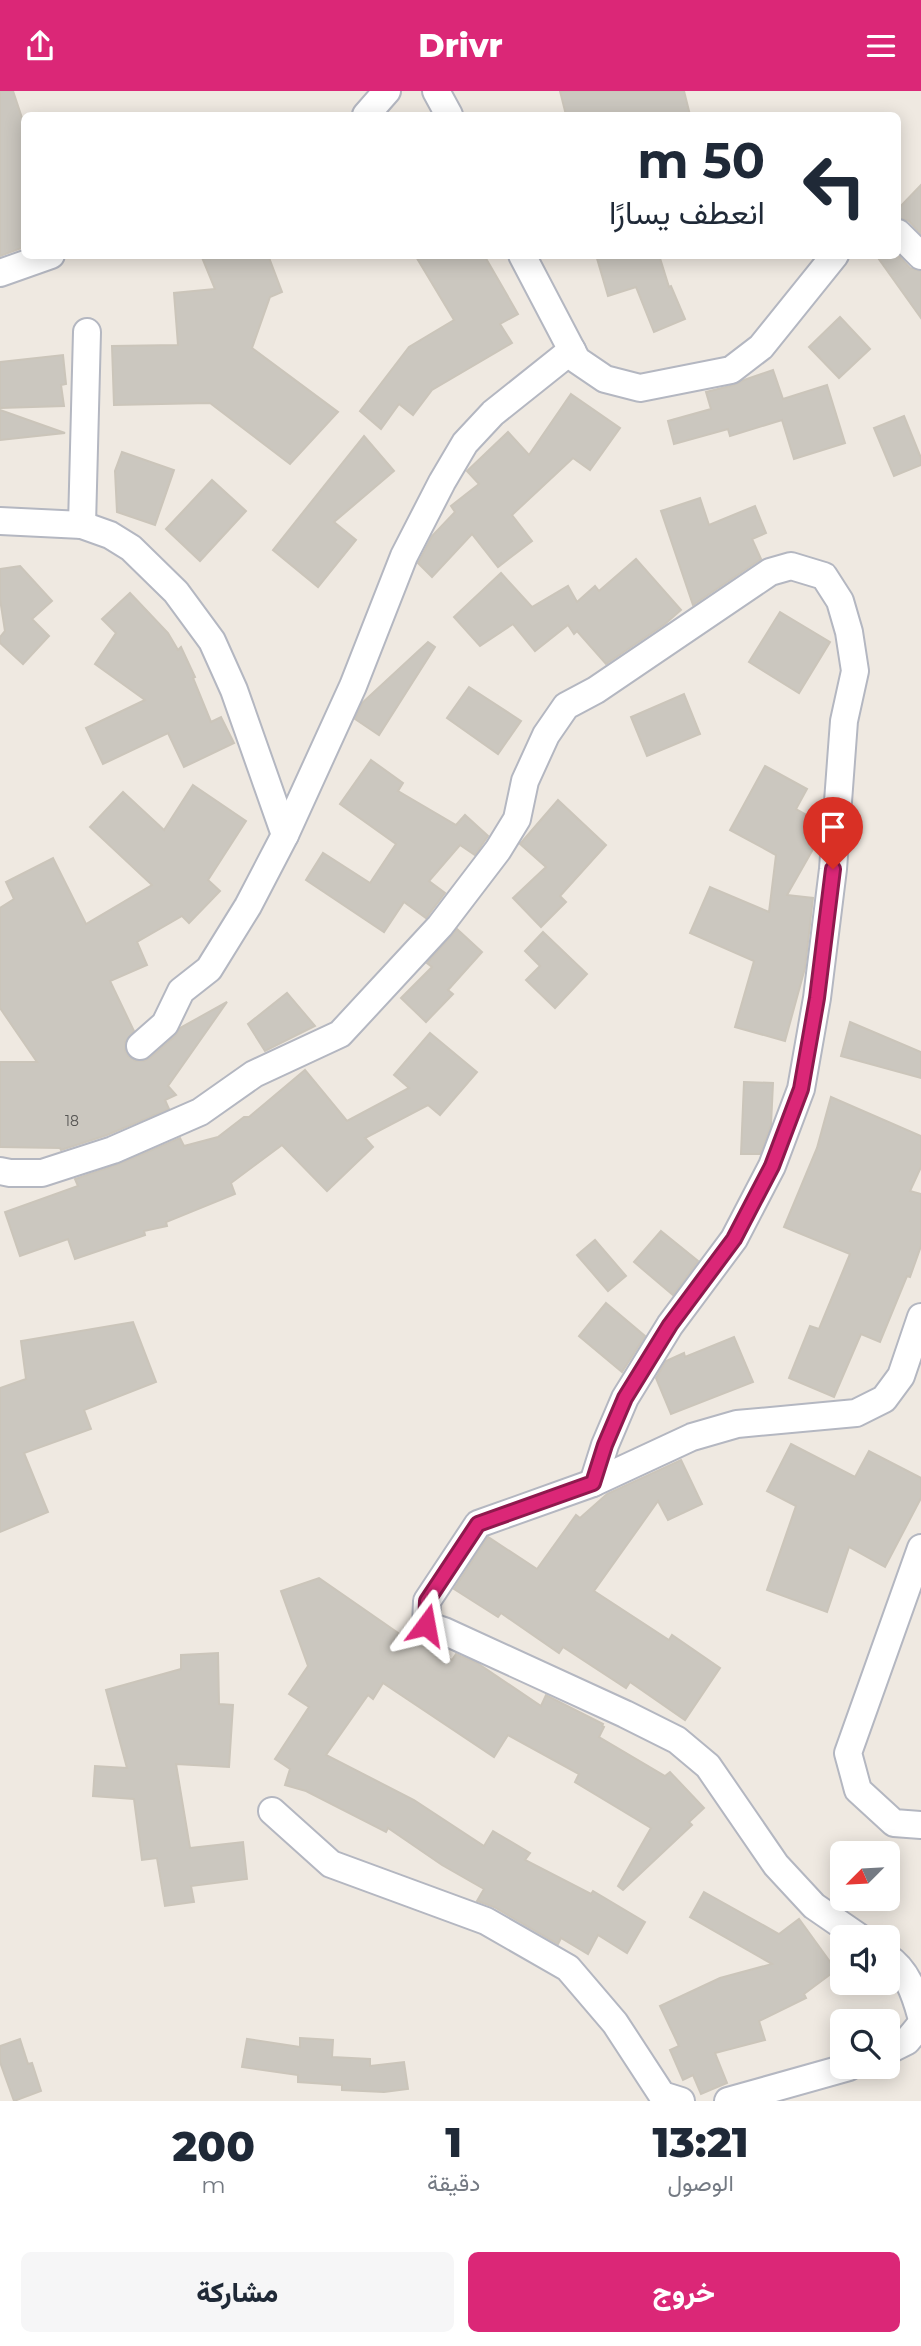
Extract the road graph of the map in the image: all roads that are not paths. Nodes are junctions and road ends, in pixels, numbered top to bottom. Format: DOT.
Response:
graph roads {
  1 [pos="387,91"];
  2 [pos="436,91"];
  3 [pos="369,112"];
  4 [pos="447,112"];
  5 [pos="901,236"];
  6 [pos="921,256"];
  7 [pos="40,259"];
  8 [pos="524,259"];
  9 [pos="832,259"];
  10 [pos="0,273"];
  11 [pos="87,332"];
  12 [pos="572,351"];
  13 [pos="0,521"];
  14 [pos="82,525"];
  15 [pos="285,835"];
  16 [pos="140,1046"];
  17 [pos="0,1171"];
  18 [pos="921,1317"];
  19 [pos="593,1483"];
  20 [pos="921,1548"];
  21 [pos="272,1811"];
  22 [pos="921,1825"];
  23 [pos="842,1925"];
  24 [pos="900,1968"];
  25 [pos="921,2016"];
  26 [pos="921,2024"];
  27 [pos="900,2045"];
  28 [pos="830,2072"];
  29 [pos="665,2099"];
  30 [pos="728,2101"];
  1 -- 3 [label="street"];
  2 -- 4 [label="street"];
  5 -- 6 [label="street"];
  7 -- 10 [label="street"];
  8 -- 12 [label="street"];
  9 -- 12 [label="street"];
  11 -- 14 [label="street"];
  12 -- 15 [label="street"];
  13 -- 14 [label="street"];
  14 -- 15 [label="street"];
  15 -- 16 [label="street"];
  17 -- 19 [label="street"];
  18 -- 19 [label="street"];
  19 -- 23 [label="street"];
  20 -- 22 [label="street"];
  21 -- 29 [label="street"];
  24 -- 25 [label="street"];
  26 -- 27 [label="street"];
  28 -- 30 [label="street"];
}
